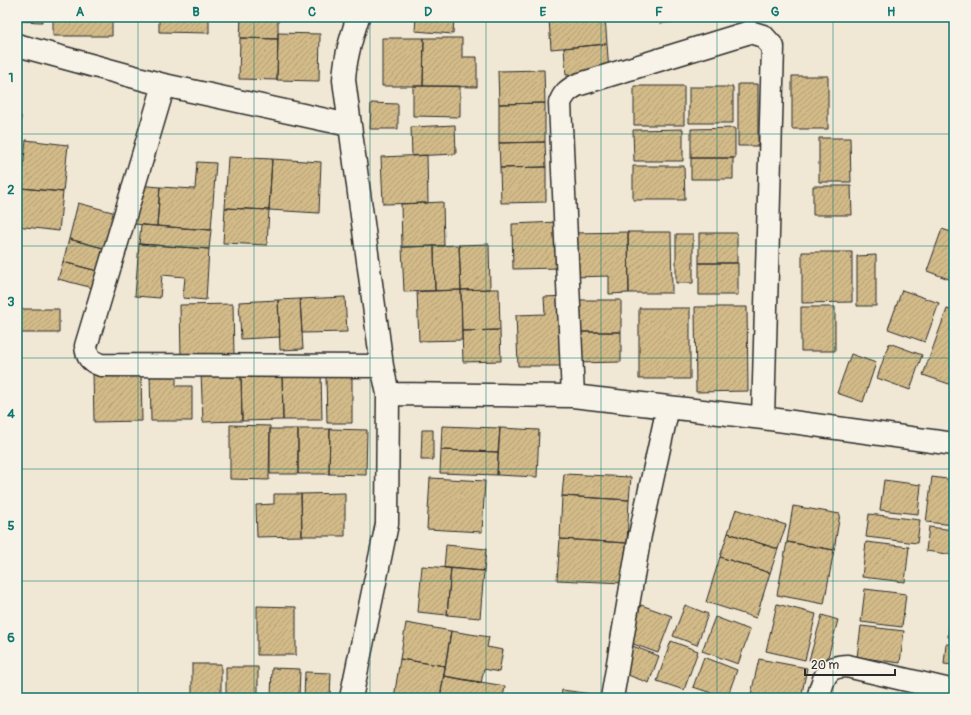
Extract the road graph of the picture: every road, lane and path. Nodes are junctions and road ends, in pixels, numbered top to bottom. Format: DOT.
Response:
graph roads {
  1 [pos="358,17"];
  2 [pos="17,45"];
  3 [pos="164,85"];
  4 [pos="349,125"];
  5 [pos="382,366"];
  6 [pos="388,394"];
  7 [pos="573,396"];
  8 [pos="668,407"];
  9 [pos="763,418"];
  10 [pos="954,444"];
  11 [pos="954,691"];
  12 [pos="351,698"];
  13 [pos="612,698"];
  14 [pos="818,698"];
  1 -- 4 [label="street"];
  2 -- 3 [label="street"];
  3 -- 4 [label="street"];
  3 -- 5 [label="street"];
  4 -- 5 [label="street"];
  5 -- 6 [label="street"];
  6 -- 7 [label="street"];
  6 -- 12 [label="street"];
  7 -- 8 [label="street"];
  7 -- 9 [label="street"];
  8 -- 9 [label="street"];
  8 -- 13 [label="street"];
  9 -- 10 [label="street"];
  11 -- 14 [label="street"];
}
